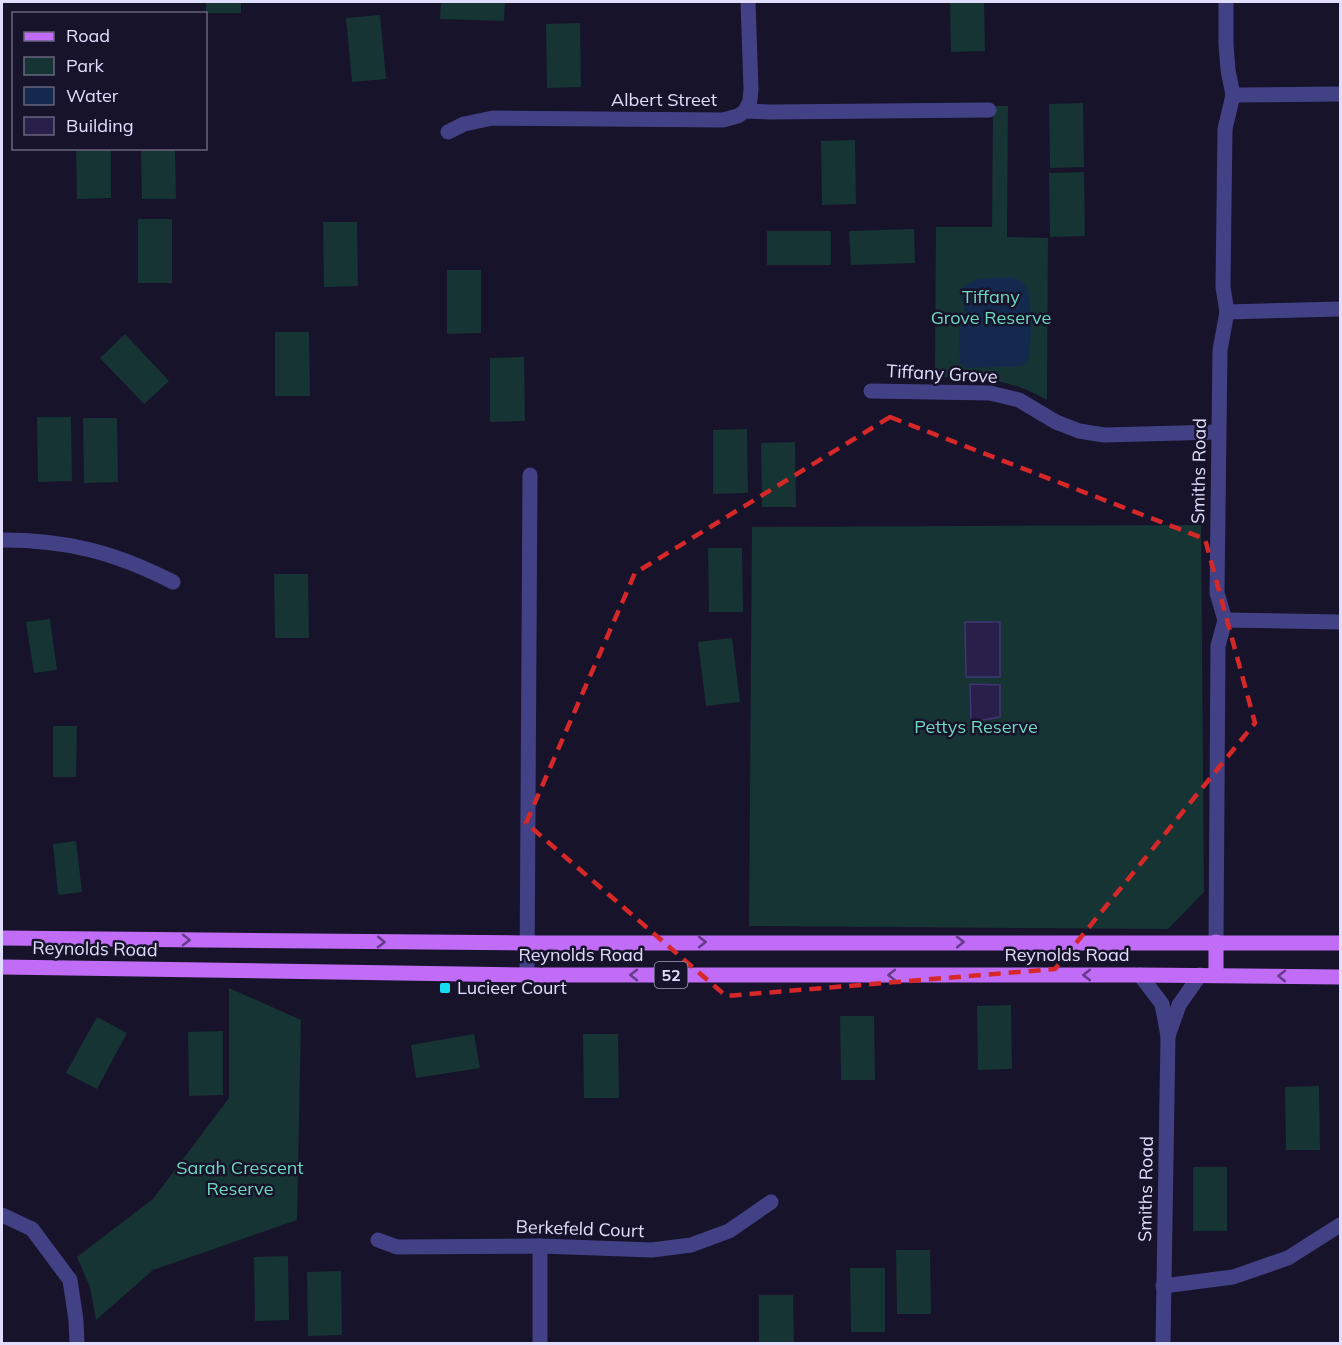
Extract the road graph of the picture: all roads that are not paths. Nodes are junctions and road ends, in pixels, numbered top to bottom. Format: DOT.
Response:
graph roads {
  1 [pos="748,2"];
  2 [pos="1226,2"];
  3 [pos="1341,94"];
  4 [pos="1233,95"];
  5 [pos="988,110"];
  6 [pos="745,111"];
  7 [pos="448,132"];
  8 [pos="1341,309"];
  9 [pos="1227,312"];
  10 [pos="871,391"];
  11 [pos="1218,432"];
  12 [pos="530,475"];
  13 [pos="2,540"];
  14 [pos="172,582"];
  15 [pos="1225,620"];
  16 [pos="1341,622"];
  17 [pos="2,938"];
  18 [pos="1216,942"];
  19 [pos="526,943"];
  20 [pos="1341,943"];
  21 [pos="2,967"];
  22 [pos="527,975"];
  23 [pos="1140,975"];
  24 [pos="1200,975"];
  25 [pos="1216,975"];
  26 [pos="1341,977"];
  27 [pos="1168,1036"];
  28 [pos="771,1202"];
  29 [pos="2,1215"];
  30 [pos="1341,1225"];
  31 [pos="378,1240"];
  32 [pos="540,1246"];
  33 [pos="1163,1286"];
  34 [pos="77,1344"];
  35 [pos="540,1344"];
  36 [pos="1163,1344"];
  1 -- 6 [label="street"];
  2 -- 4 [label="street, Smiths Road"];
  3 -- 4 [label="street"];
  4 -- 9 [label="street, Smiths Road"];
  5 -- 6 [label="street, Albert Street"];
  6 -- 7 [label="street, Albert Street"];
  8 -- 9 [label="street"];
  9 -- 11 [label="street, Smiths Road"];
  10 -- 11 [label="street, Tiffany Grove"];
  11 -- 15 [label="street, Smiths Road"];
  12 -- 19 [label="street"];
  13 -- 14 [label="street"];
  15 -- 16 [label="street"];
  15 -- 18 [label="street, Smiths Road"];
  17 -- 19 [label="main road, Reynolds Road / 52, one-way"];
  19 -- 18 [label="main road, Reynolds Road / 52, one-way"];
  18 -- 20 [label="main road, Reynolds Road / 52"];
  18 -- 25 [label="main road"];
  19 -- 22 [label="street"];
  21 -- 22 [label="main road, Reynolds Road / 52"];
  23 -- 22 [label="main road, Reynolds Road / 52, one-way"];
  23 -- 24 [label="main road, Reynolds Road / 52"];
  23 -- 27 [label="street, Smiths Road"];
  24 -- 25 [label="main road, Reynolds Road / 52"];
  24 -- 27 [label="street, Smiths Road"];
  26 -- 25 [label="main road, Reynolds Road / 52, one-way"];
  27 -- 33 [label="street, Smiths Road"];
  28 -- 32 [label="street, Berkefeld Court"];
  29 -- 34 [label="street"];
  30 -- 33 [label="street"];
  31 -- 32 [label="street, Berkefeld Court"];
  32 -- 35 [label="street"];
  33 -- 36 [label="street, Smiths Road"];
}
